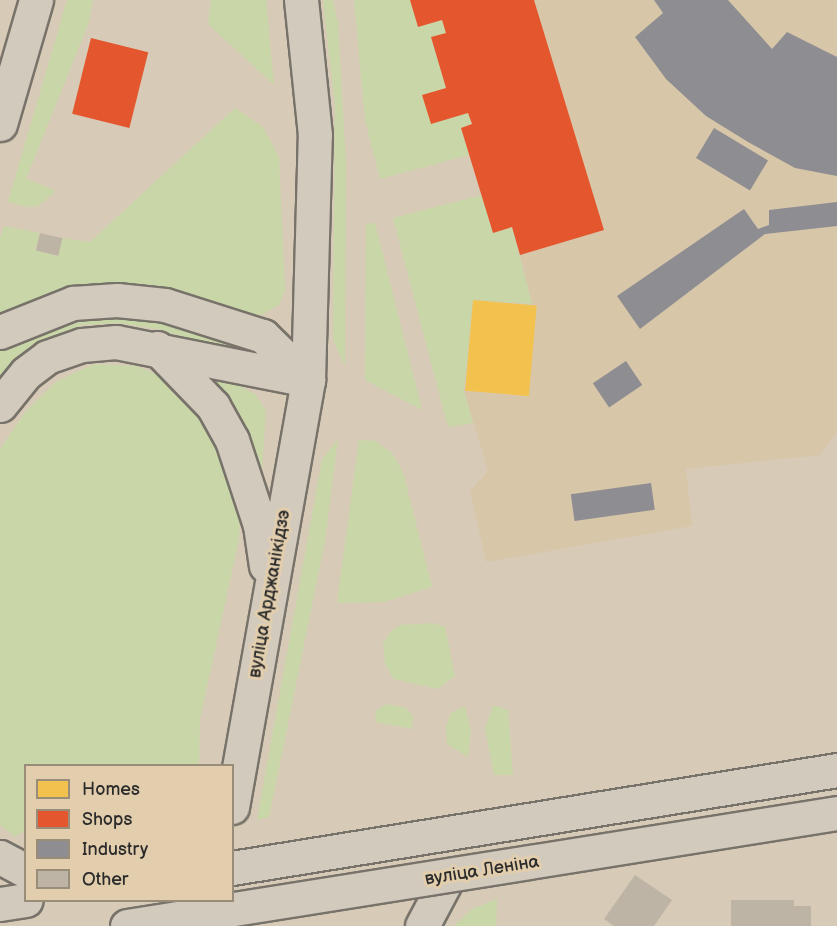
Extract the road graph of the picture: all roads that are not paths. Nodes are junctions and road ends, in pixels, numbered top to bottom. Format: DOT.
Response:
graph roads {
  1 [pos="36,0"];
  2 [pos="301,0"];
  3 [pos="0,124"];
  4 [pos="0,332"];
  5 [pos="157,348"];
  6 [pos="308,380"];
  7 [pos="0,405"];
  8 [pos="270,589"];
  9 [pos="837,770"];
  10 [pos="234,796"];
  11 [pos="837,813"];
  12 [pos="0,857"];
  13 [pos="234,868"];
  14 [pos="24,870"];
  15 [pos="448,877"];
  16 [pos="24,900"];
  17 [pos="213,902"];
  18 [pos="0,904"];
  19 [pos="127,926"];
  20 [pos="208,926"];
  21 [pos="422,926"];
  1 -- 3 [label="main road"];
  2 -- 6 [label="main road, вуліца Арджанікідзэ"];
  4 -- 6 [label="main road"];
  5 -- 6 [label="main road"];
  5 -- 7 [label="main road"];
  5 -- 8 [label="main road"];
  6 -- 8 [label="main road, вуліца Арджанікідзэ"];
  8 -- 10 [label="main road, вуліца Арджанікідзэ"];
  9 -- 13 [label="main road"];
  11 -- 15 [label="main road, вуліца Леніна, bridge"];
  12 -- 14 [label="main road"];
  15 -- 19 [label="main road, вуліца Леніна, bridge"];
  15 -- 21 [label="main road"];
  16 -- 18 [label="main road"];
  17 -- 20 [label="main road"];
}
